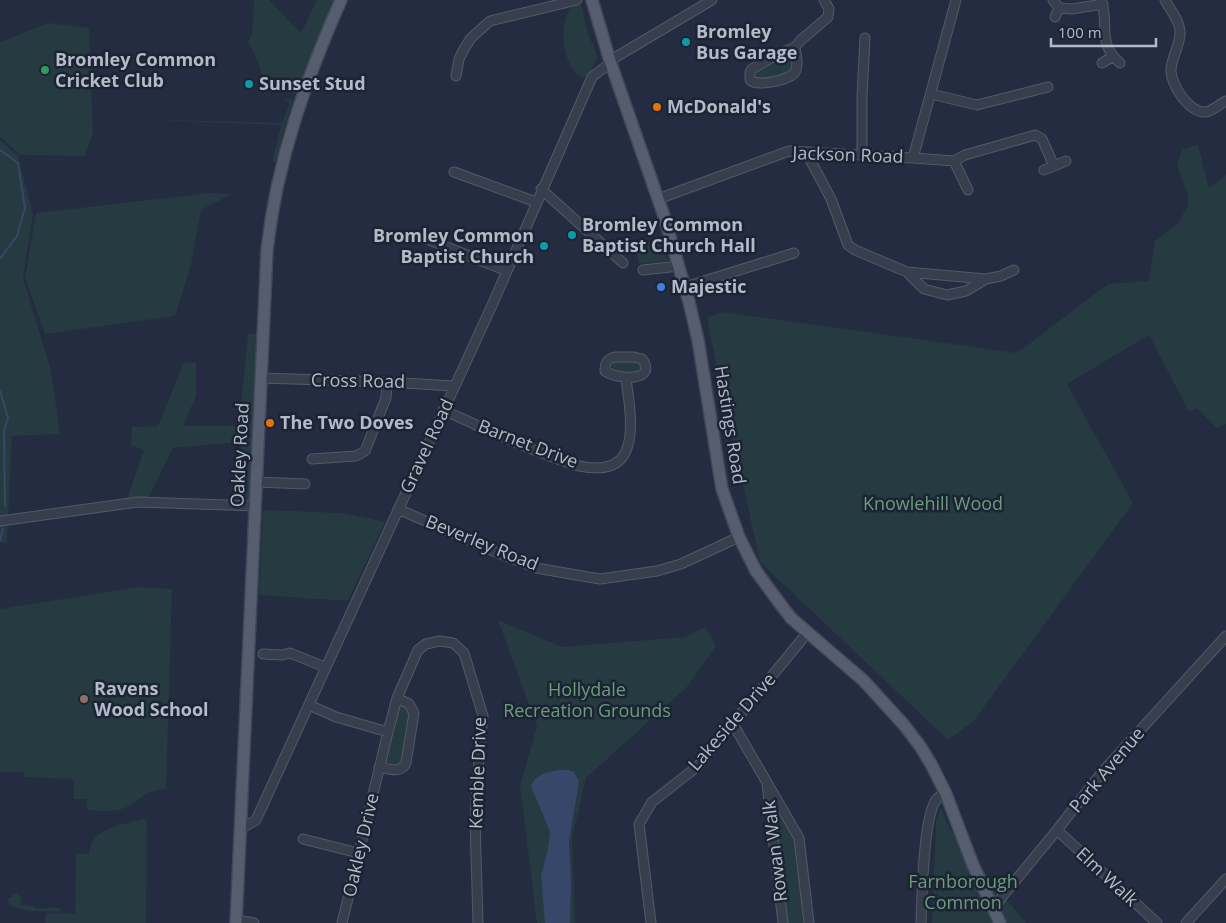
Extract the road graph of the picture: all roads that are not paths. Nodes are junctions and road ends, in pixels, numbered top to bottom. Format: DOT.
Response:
graph roads {
  1 [pos="341,0"];
  2 [pos="577,0"];
  3 [pos="592,0"];
  4 [pos="712,0"];
  5 [pos="824,0"];
  6 [pos="956,0"];
  7 [pos="1053,0"];
  8 [pos="1165,0"];
  9 [pos="1102,2"];
  10 [pos="865,38"];
  11 [pos="795,48"];
  12 [pos="1112,57"];
  13 [pos="1102,63"];
  14 [pos="608,64"];
  15 [pos="1120,64"];
  16 [pos="456,76"];
  17 [pos="1048,87"];
  18 [pos="931,94"];
  19 [pos="1226,100"];
  20 [pos="806,152"];
  21 [pos="862,155"];
  22 [pos="913,158"];
  23 [pos="954,161"];
  24 [pos="1066,161"];
  25 [pos="1054,166"];
  26 [pos="1044,170"];
  27 [pos="454,172"];
  28 [pos="542,189"];
  29 [pos="968,190"];
  30 [pos="658,199"];
  31 [pos="536,202"];
  32 [pos="419,236"];
  33 [pos="794,253"];
  34 [pos="623,262"];
  35 [pos="679,266"];
  36 [pos="643,270"];
  37 [pos="1014,270"];
  38 [pos="506,271"];
  39 [pos="907,272"];
  40 [pos="986,279"];
  41 [pos="685,287"];
  42 [pos="261,378"];
  43 [pos="626,379"];
  44 [pos="388,382"];
  45 [pos="454,386"];
  46 [pos="443,410"];
  47 [pos="312,459"];
  48 [pos="257,482"];
  49 [pos="306,484"];
  50 [pos="256,506"];
  51 [pos="398,509"];
  52 [pos="0,521"];
  53 [pos="739,537"];
  54 [pos="808,632"];
  55 [pos="1226,636"];
  56 [pos="440,641"];
  57 [pos="263,654"];
  58 [pos="325,667"];
  59 [pos="398,698"];
  60 [pos="309,705"];
  61 [pos="733,724"];
  62 [pos="388,732"];
  63 [pos="379,766"];
  64 [pos="766,779"];
  65 [pos="946,794"];
  66 [pos="240,827"];
  67 [pos="1058,830"];
  68 [pos="303,839"];
  69 [pos="358,853"];
  70 [pos="1226,879"];
  71 [pos="992,909"];
  72 [pos="236,921"];
  73 [pos="254,923"];
  74 [pos="342,923"];
  75 [pos="478,923"];
  76 [pos="651,923"];
  77 [pos="783,923"];
  78 [pos="809,923"];
  79 [pos="921,923"];
  80 [pos="1000,923"];
  81 [pos="1157,923"];
  82 [pos="1186,923"];
  1 -- 42 [label="main road, Oakley Road"];
  2 -- 16 [label="street"];
  3 -- 14 [label="main road, Hastings Road"];
  4 -- 14 [label="street, Gravel Road"];
  5 -- 11 [label="street"];
  6 -- 18 [label="street, Jackson Road"];
  7 -- 9 [label="street"];
  8 -- 19 [label="street"];
  9 -- 12 [label="street"];
  10 -- 21 [label="street"];
  11 -- 11 [label="street"];
  12 -- 13 [label="street"];
  12 -- 15 [label="street"];
  14 -- 28 [label="street, Gravel Road"];
  14 -- 30 [label="main road, Hastings Road"];
  17 -- 18 [label="street"];
  18 -- 22 [label="street, Jackson Road"];
  20 -- 21 [label="street, Jackson Road"];
  20 -- 30 [label="street, Jackson Road"];
  20 -- 39 [label="street"];
  21 -- 22 [label="street, Jackson Road"];
  22 -- 23 [label="street"];
  23 -- 25 [label="street"];
  23 -- 29 [label="street"];
  24 -- 25 [label="street"];
  25 -- 26 [label="street"];
  27 -- 31 [label="street"];
  28 -- 31 [label="street, Gravel Road"];
  28 -- 34 [label="street"];
  30 -- 35 [label="main road, Hastings Road"];
  31 -- 38 [label="street, Gravel Road"];
  32 -- 38 [label="street"];
  33 -- 41 [label="street"];
  35 -- 36 [label="street"];
  35 -- 41 [label="main road, Hastings Road"];
  37 -- 40 [label="street"];
  38 -- 45 [label="street, Gravel Road"];
  39 -- 40 [label="street"];
  39 -- 40 [label="street"];
  41 -- 53 [label="main road, Hastings Road"];
  42 -- 44 [label="street, Cross Road"];
  42 -- 48 [label="main road, Oakley Road"];
  43 -- 46 [label="street, Barnet Drive"];
  44 -- 45 [label="street, Cross Road"];
  44 -- 47 [label="street"];
  45 -- 46 [label="street, Gravel Road"];
  46 -- 51 [label="street, Gravel Road"];
  48 -- 49 [label="street"];
  48 -- 50 [label="main road, Oakley Road"];
  50 -- 52 [label="street"];
  50 -- 66 [label="main road, Oakley Road"];
  51 -- 53 [label="street, Beverley Road"];
  51 -- 58 [label="street, Gravel Road"];
  53 -- 54 [label="main road, Hastings Road"];
  54 -- 61 [label="street, Lakeside Drive"];
  54 -- 65 [label="main road, Hastings Road"];
  55 -- 67 [label="street, Park Avenue"];
  56 -- 59 [label="street, Oakley Drive"];
  56 -- 75 [label="street, Kemble Drive"];
  57 -- 58 [label="street"];
  58 -- 60 [label="street, Gravel Road"];
  59 -- 62 [label="street, Oakley Drive"];
  59 -- 63 [label="street"];
  60 -- 62 [label="street"];
  60 -- 66 [label="street, Gravel Road"];
  61 -- 64 [label="street, Rowan Walk"];
  61 -- 76 [label="street, Lakeside Drive"];
  62 -- 63 [label="street, Oakley Drive"];
  63 -- 69 [label="street, Oakley Drive"];
  64 -- 77 [label="street, Rowan Walk"];
  64 -- 78 [label="street, Rowan Walk"];
  65 -- 71 [label="main road"];
  65 -- 79 [label="street"];
  66 -- 72 [label="main road, Oakley Road"];
  67 -- 71 [label="street, Park Avenue"];
  67 -- 81 [label="street, Elm Walk"];
  68 -- 69 [label="street"];
  69 -- 74 [label="street, Oakley Drive"];
  70 -- 82 [label="street"];
  71 -- 80 [label="main road"];
  72 -- 73 [label="street"];
}
